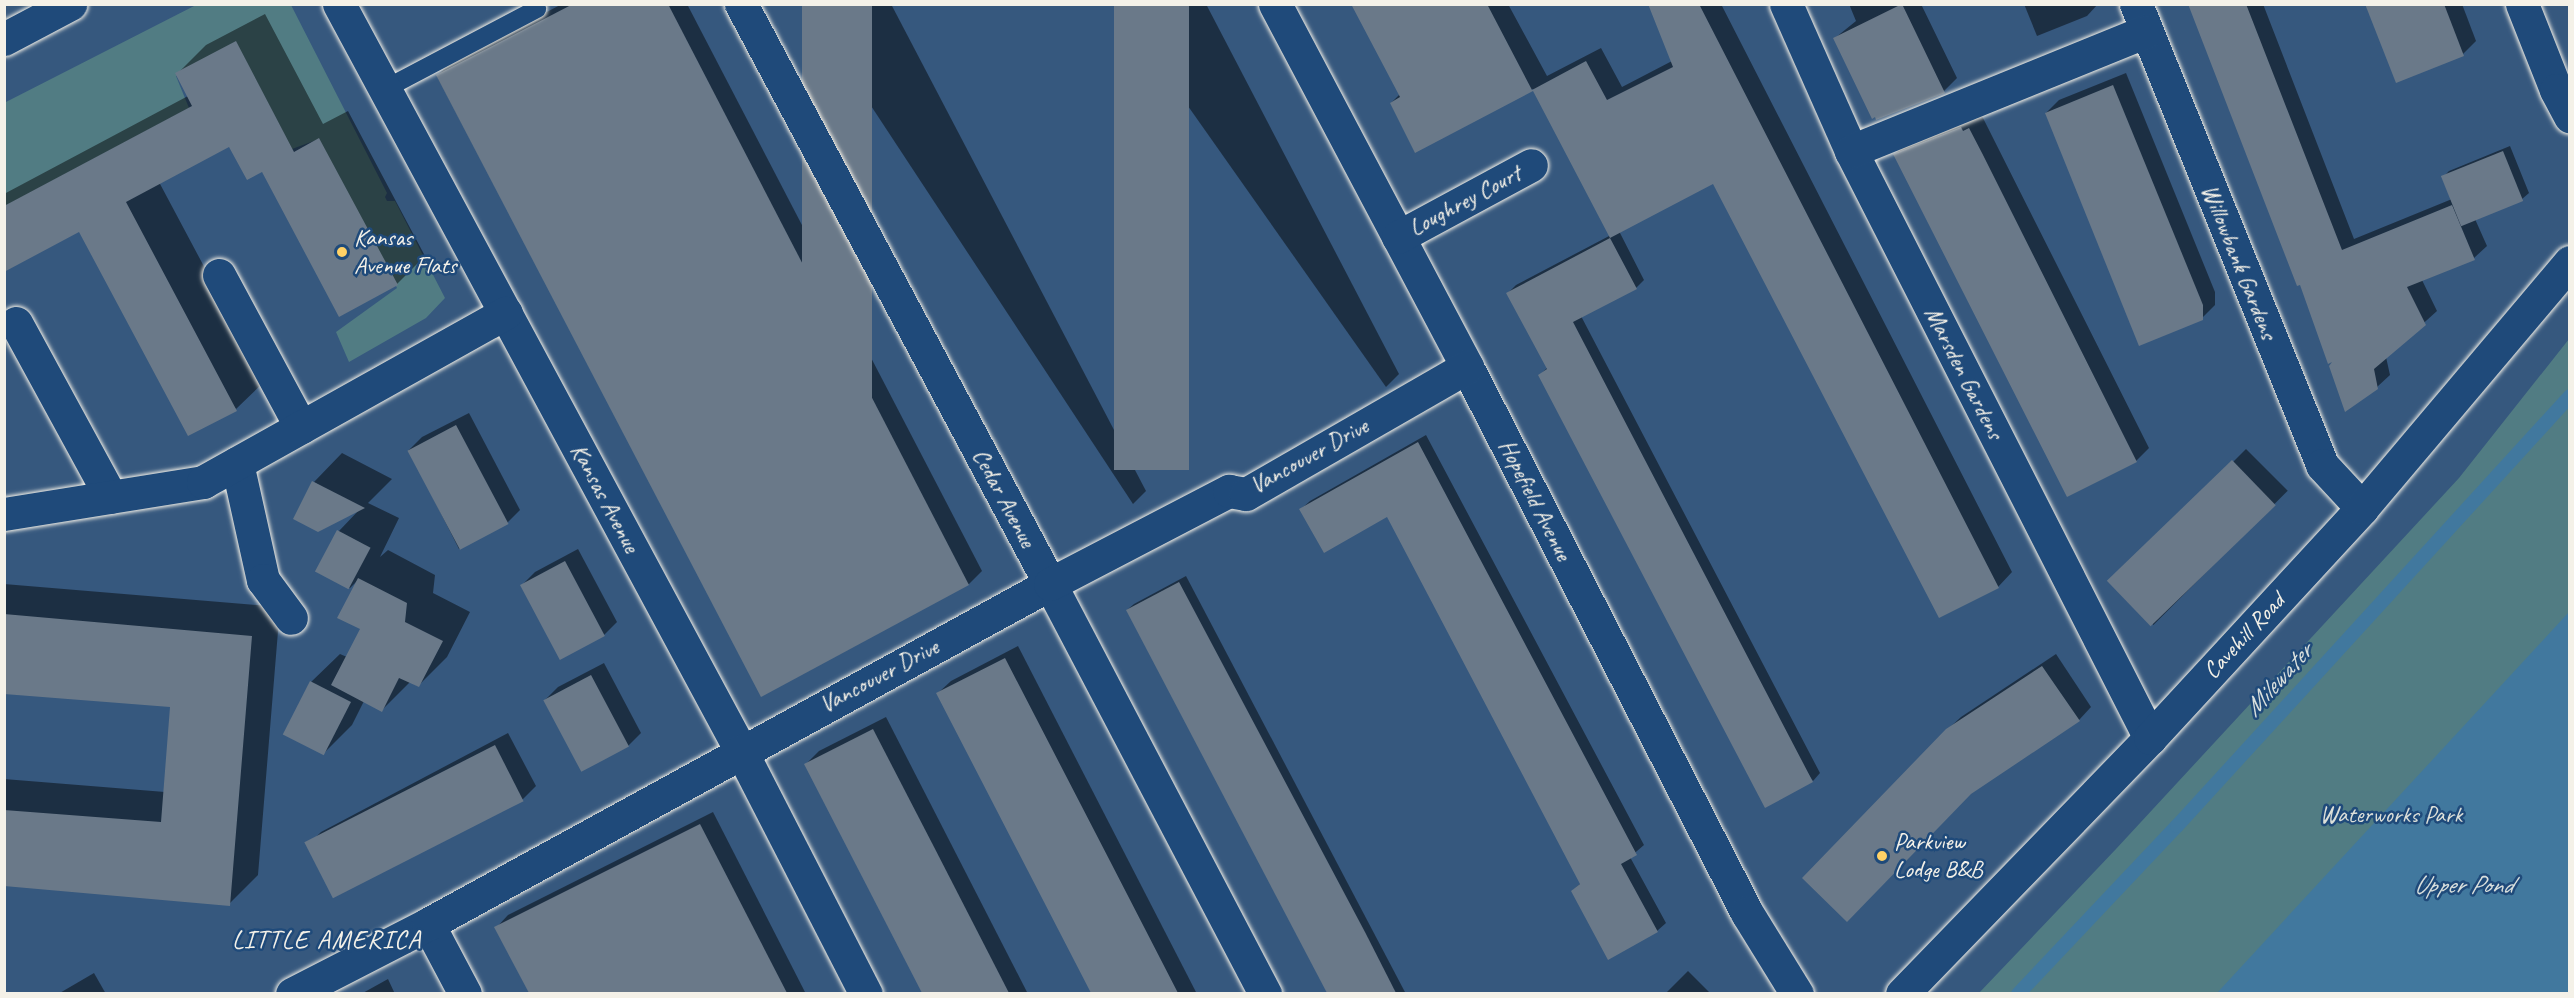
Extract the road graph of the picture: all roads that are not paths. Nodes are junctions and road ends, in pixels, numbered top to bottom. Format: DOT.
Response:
graph roads {
  1 [pos="70,4"];
  2 [pos="339,4"];
  3 [pos="741,4"];
  4 [pos="1275,4"];
  5 [pos="1786,4"];
  6 [pos="2522,4"];
  7 [pos="537,9"];
  8 [pos="2141,18"];
  9 [pos="4,39"];
  10 [pos="385,89"];
  11 [pos="2570,116"];
  12 [pos="1851,151"];
  13 [pos="1531,165"];
  14 [pos="1398,237"];
  15 [pos="2570,262"];
  16 [pos="219,275"];
  17 [pos="506,313"];
  18 [pos="16,323"];
  19 [pos="1467,367"];
  20 [pos="301,427"];
  21 [pos="237,463"];
  22 [pos="111,496"];
  23 [pos="2362,508"];
  24 [pos="4,514"];
  25 [pos="1050,584"];
  26 [pos="291,618"];
  27 [pos="2150,738"];
  28 [pos="741,751"];
  29 [pos="428,924"];
  30 [pos="292,993"];
  31 [pos="465,993"];
  32 [pos="866,993"];
  33 [pos="1265,993"];
  34 [pos="1797,993"];
  35 [pos="1902,993"];
  1 -- 9 [label="street"];
  2 -- 10 [label="street, Kansas Avenue"];
  3 -- 25 [label="street, Cedar Avenue"];
  4 -- 14 [label="street, Hopefield Avenue"];
  5 -- 12 [label="street, Marsden Gardens"];
  6 -- 11 [label="street"];
  7 -- 10 [label="lane"];
  8 -- 12 [label="street"];
  8 -- 23 [label="street, Willowbank Gardens"];
  10 -- 17 [label="street, Kansas Avenue"];
  12 -- 27 [label="street, Marsden Gardens"];
  13 -- 14 [label="street, Loughrey Court"];
  14 -- 19 [label="street, Hopefield Avenue"];
  15 -- 23 [label="street, Cavehill Road"];
  16 -- 20 [label="street"];
  17 -- 20 [label="street"];
  17 -- 28 [label="street, Kansas Avenue"];
  18 -- 22 [label="street"];
  19 -- 25 [label="street, Vancouver Drive"];
  19 -- 34 [label="street, Hopefield Avenue"];
  20 -- 21 [label="street"];
  21 -- 22 [label="street"];
  21 -- 26 [label="street"];
  22 -- 24 [label="street"];
  23 -- 27 [label="street, Cavehill Road"];
  25 -- 28 [label="street, Vancouver Drive"];
  25 -- 33 [label="street, Cedar Avenue"];
  27 -- 35 [label="street, Cavehill Road"];
  28 -- 29 [label="street, Vancouver Drive"];
  28 -- 32 [label="street, Kansas Avenue"];
  29 -- 30 [label="street, Vancouver Drive"];
  29 -- 31 [label="street"];
}
